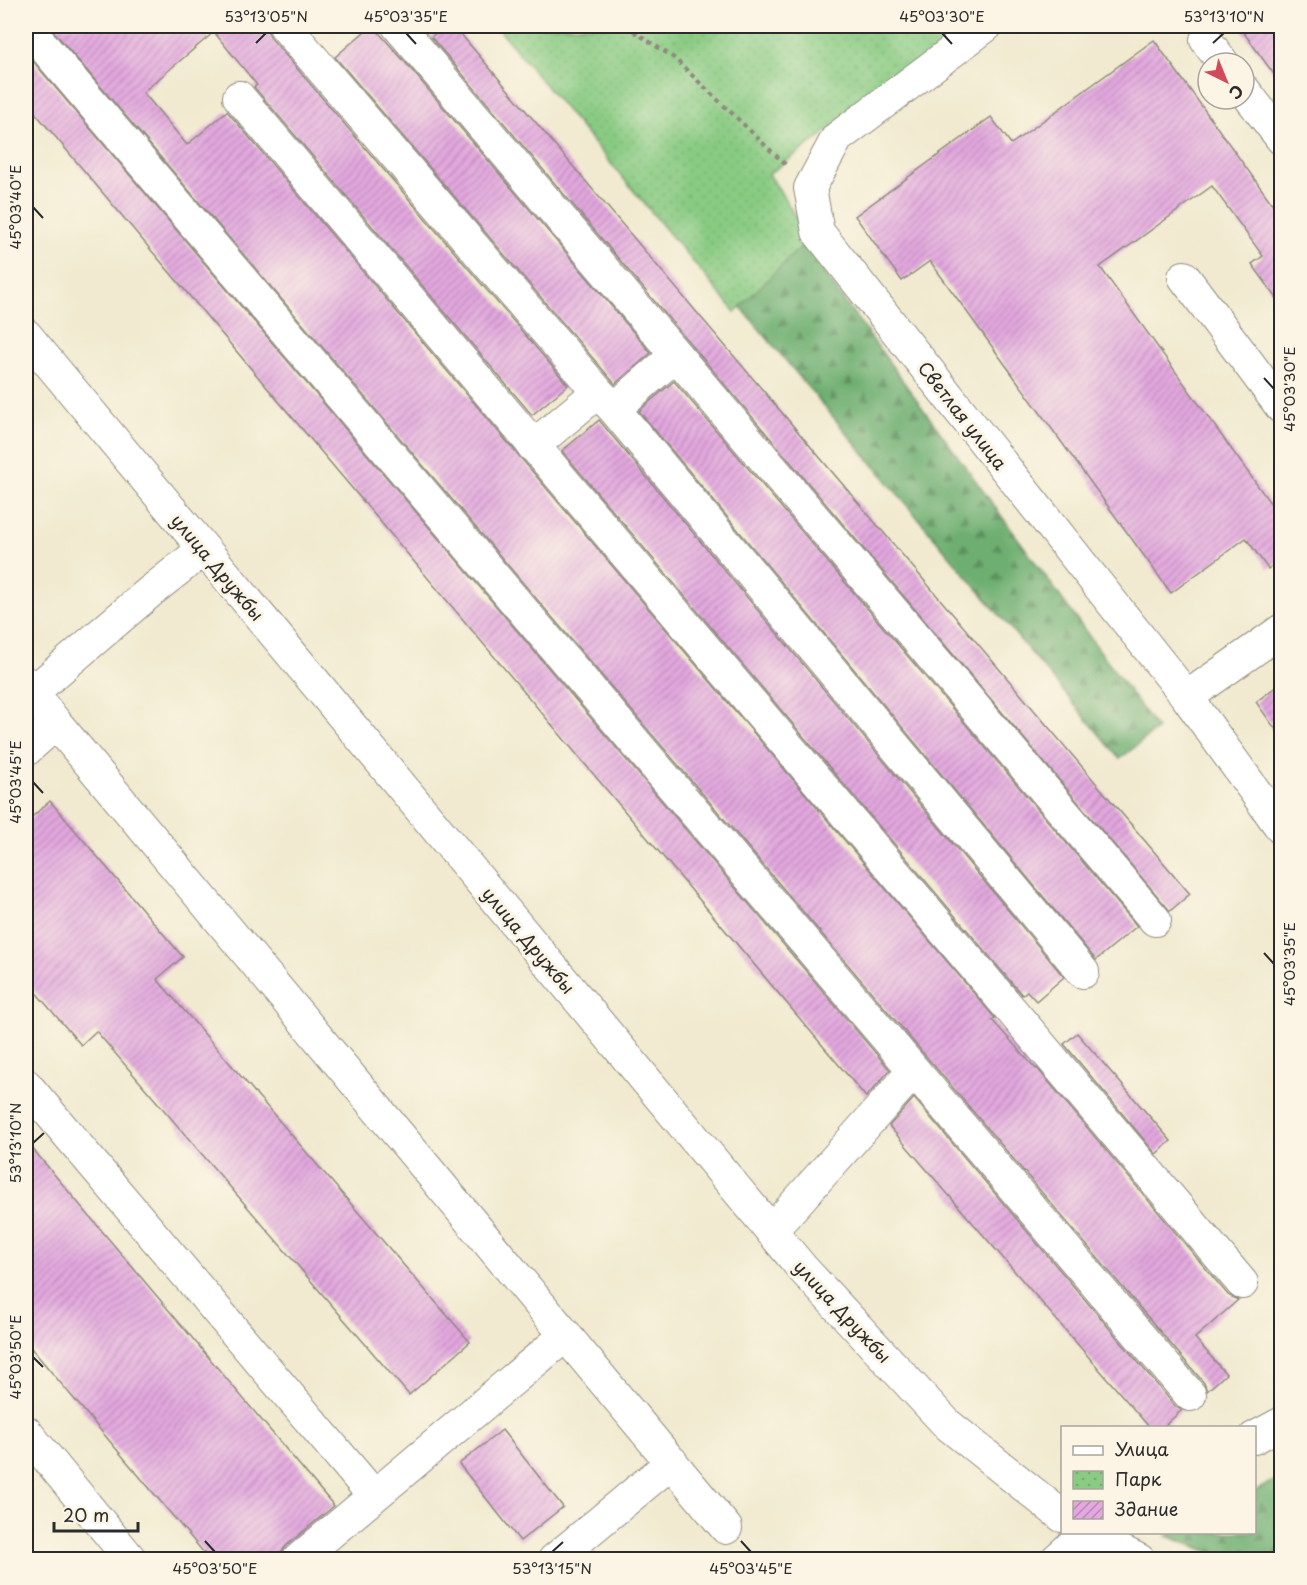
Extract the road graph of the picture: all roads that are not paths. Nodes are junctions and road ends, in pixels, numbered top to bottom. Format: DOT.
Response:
graph roads {
  1 [pos="26,26"];
  2 [pos="285,26"];
  3 [pos="398,26"];
  4 [pos="986,26"];
  5 [pos="239,97"];
  6 [pos="1256,106"];
  7 [pos="1281,139"];
  8 [pos="1184,278"];
  9 [pos="26,335"];
  10 [pos="676,355"];
  11 [pos="606,400"];
  12 [pos="1281,408"];
  13 [pos="533,446"];
  14 [pos="204,549"];
  15 [pos="1281,630"];
  16 [pos="29,688"];
  17 [pos="1187,697"];
  18 [pos="56,723"];
  19 [pos="26,750"];
  20 [pos="1281,829"];
  21 [pos="1155,920"];
  22 [pos="1083,972"];
  23 [pos="914,1071"];
  24 [pos="26,1085"];
  25 [pos="771,1231"];
  26 [pos="1242,1284"];
  27 [pos="566,1335"];
  28 [pos="1190,1395"];
  29 [pos="1281,1423"];
  30 [pos="26,1432"];
  31 [pos="1256,1437"];
  32 [pos="672,1462"];
  33 [pos="374,1496"];
  34 [pos="1061,1515"];
  35 [pos="726,1528"];
  36 [pos="1075,1534"];
  37 [pos="1089,1534"];
  38 [pos="131,1560"];
  39 [pos="298,1560"];
  40 [pos="554,1560"];
  41 [pos="1056,1560"];
  42 [pos="1139,1560"];
  1 -- 23 [label="street"];
  2 -- 11 [label="street"];
  3 -- 10 [label="street"];
  4 -- 17 [label="street, Светлая улица"];
  5 -- 13 [label="street"];
  6 -- 7 [label="street"];
  8 -- 12 [label="street"];
  9 -- 14 [label="street, улица Дружбы"];
  10 -- 11 [label="street"];
  10 -- 21 [label="street"];
  11 -- 13 [label="street"];
  11 -- 22 [label="street"];
  13 -- 26 [label="street"];
  14 -- 16 [label="street"];
  14 -- 25 [label="street, улица Дружбы"];
  15 -- 17 [label="street"];
  16 -- 18 [label="street"];
  17 -- 20 [label="street, Светлая улица"];
  18 -- 19 [label="street"];
  18 -- 27 [label="street"];
  23 -- 25 [label="street"];
  23 -- 28 [label="street"];
  24 -- 33 [label="street"];
  25 -- 34 [label="street, улица Дружбы"];
  27 -- 32 [label="street"];
  27 -- 33 [label="street"];
  29 -- 31 [label="street"];
  30 -- 38 [label="street"];
  32 -- 35 [label="street"];
  32 -- 40 [label="street"];
  33 -- 39 [label="street"];
  36 -- 41 [label="street"];
  37 -- 42 [label="street, улица Дружбы"];
}
